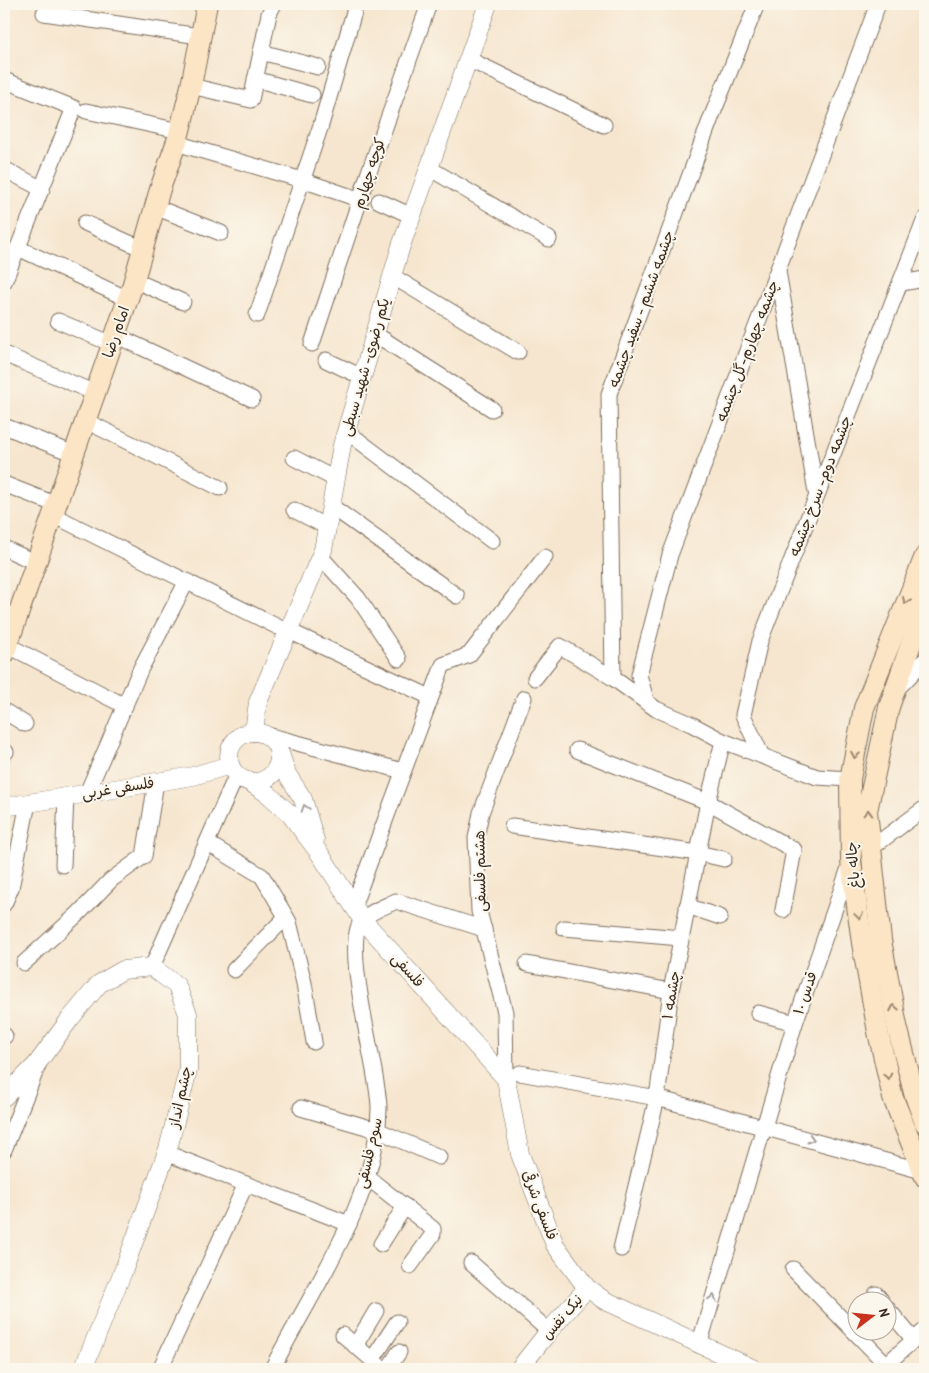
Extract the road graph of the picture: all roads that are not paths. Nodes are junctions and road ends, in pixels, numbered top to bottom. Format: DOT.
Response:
graph roads {
  1 [pos="207,4"];
  2 [pos="274,4"];
  3 [pos="429,4"];
  4 [pos="488,4"];
  5 [pos="757,4"];
  6 [pos="878,4"];
  7 [pos="354,12"];
  8 [pos="44,13"];
  9 [pos="199,36"];
  10 [pos="261,52"];
  11 [pos="468,59"];
  12 [pos="318,67"];
  13 [pos="255,79"];
  14 [pos="4,80"];
  15 [pos="191,86"];
  16 [pos="312,95"];
  17 [pos="80,110"];
  18 [pos="604,126"];
  19 [pos="178,137"];
  20 [pos="429,168"];
  21 [pos="4,169"];
  22 [pos="302,180"];
  23 [pos="42,189"];
  24 [pos="361,200"];
  25 [pos="379,201"];
  26 [pos="155,207"];
  27 [pos="412,216"];
  28 [pos="925,219"];
  29 [pos="85,223"];
  30 [pos="221,233"];
  31 [pos="549,240"];
  32 [pos="18,248"];
  33 [pos="143,249"];
  34 [pos="778,270"];
  35 [pos="6,273"];
  36 [pos="392,276"];
  37 [pos="925,279"];
  38 [pos="900,283"];
  39 [pos="131,290"];
  40 [pos="183,302"];
  41 [pos="257,315"];
  42 [pos="58,321"];
  43 [pos="375,334"];
  44 [pos="114,340"];
  45 [pos="312,344"];
  46 [pos="518,352"];
  47 [pos="4,354"];
  48 [pos="326,360"];
  49 [pos="362,377"];
  50 [pos="95,393"];
  51 [pos="252,399"];
  52 [pos="492,409"];
  53 [pos="86,421"];
  54 [pos="4,426"];
  55 [pos="346,431"];
  56 [pos="74,454"];
  57 [pos="294,458"];
  58 [pos="335,479"];
  59 [pos="4,484"];
  60 [pos="220,488"];
  61 [pos="816,494"];
  62 [pos="331,506"];
  63 [pos="55,510"];
  64 [pos="294,510"];
  65 [pos="327,527"];
  66 [pos="492,540"];
  67 [pos="4,548"];
  68 [pos="320,556"];
  69 [pos="925,556"];
  70 [pos="545,557"];
  71 [pos="36,563"];
  72 [pos="187,581"];
  73 [pos="457,596"];
  74 [pos="925,604"];
  75 [pos="283,628"];
  76 [pos="7,640"];
  77 [pos="399,659"];
  78 [pos="925,660"];
  79 [pos="535,678"];
  80 [pos="613,678"];
  81 [pos="894,692"];
  82 [pos="430,697"];
  83 [pos="524,698"];
  84 [pos="647,703"];
  85 [pos="124,706"];
  86 [pos="4,711"];
  87 [pos="25,724"];
  88 [pos="260,733"];
  89 [pos="722,741"];
  90 [pos="278,749"];
  91 [pos="577,750"];
  92 [pos="762,756"];
  93 [pos="404,772"];
  94 [pos="239,773"];
  95 [pos="850,779"];
  96 [pos="156,782"];
  97 [pos="86,793"];
  98 [pos="66,797"];
  99 [pos="708,802"];
  100 [pos="28,803"];
  101 [pos="4,806"];
  102 [pos="925,808"];
  103 [pos="512,826"];
  104 [pos="206,843"];
  105 [pos="870,849"];
  106 [pos="698,853"];
  107 [pos="320,854"];
  108 [pos="724,859"];
  109 [pos="851,861"];
  110 [pos="63,865"];
  111 [pos="4,904"];
  112 [pos="687,906"];
  113 [pos="783,910"];
  114 [pos="358,913"];
  115 [pos="286,917"];
  116 [pos="720,917"];
  117 [pos="564,928"];
  118 [pos="484,929"];
  119 [pos="681,938"];
  120 [pos="24,963"];
  121 [pos="528,964"];
  122 [pos="152,967"];
  123 [pos="234,970"];
  124 [pos="671,991"];
  125 [pos="758,1013"];
  126 [pos="795,1023"];
  127 [pos="314,1042"];
  128 [pos="41,1058"];
  129 [pos="513,1076"];
  130 [pos="4,1097"];
  131 [pos="657,1098"];
  132 [pos="301,1108"];
  133 [pos="925,1122"];
  134 [pos="764,1126"];
  135 [pos="377,1130"];
  136 [pos="4,1150"];
  137 [pos="166,1153"];
  138 [pos="439,1157"];
  139 [pos="924,1172"];
  140 [pos="366,1176"];
  141 [pos="246,1184"];
  142 [pos="405,1206"];
  143 [pos="349,1224"];
  144 [pos="381,1244"];
  145 [pos="621,1249"];
  146 [pos="471,1263"];
  147 [pos="410,1266"];
  148 [pos="793,1269"];
  149 [pos="587,1288"];
  150 [pos="376,1311"];
  151 [pos="896,1315"];
  152 [pos="397,1322"];
  153 [pos="548,1331"];
  154 [pos="343,1335"];
  155 [pos="920,1335"];
  156 [pos="699,1345"];
  157 [pos="355,1346"];
  158 [pos="399,1352"];
  159 [pos="377,1365"];
  160 [pos="886,1367"];
  161 [pos="84,1369"];
  162 [pos="160,1369"];
  163 [pos="272,1369"];
  164 [pos="388,1369"];
  165 [pos="520,1369"];
  166 [pos="754,1369"];
  1 -- 9 [label="main road, امام رضا"];
  2 -- 10 [label="street"];
  3 -- 24 [label="street, کوچه چهارم"];
  4 -- 11 [label="street, یکم رضوی- شهید سبطی"];
  5 -- 80 [label="street, چشمه ششم - سفید چشمه"];
  6 -- 34 [label="street, چشمه چهارم-گل چشمه"];
  7 -- 22 [label="street"];
  8 -- 9 [label="street"];
  9 -- 15 [label="main road, امام رضا"];
  10 -- 12 [label="street"];
  10 -- 13 [label="street"];
  11 -- 18 [label="street"];
  11 -- 20 [label="street, یکم رضوی- شهید سبطی"];
  13 -- 15 [label="street"];
  13 -- 16 [label="street"];
  14 -- 17 [label="street"];
  15 -- 19 [label="main road, امام رضا"];
  17 -- 19 [label="street"];
  17 -- 23 [label="street"];
  19 -- 22 [label="street"];
  19 -- 26 [label="main road, امام رضا"];
  20 -- 27 [label="street, یکم رضوی- شهید سبطی"];
  20 -- 31 [label="street"];
  21 -- 23 [label="street"];
  22 -- 24 [label="street"];
  22 -- 41 [label="street"];
  23 -- 32 [label="street"];
  24 -- 45 [label="street, کوچه چهارم"];
  25 -- 27 [label="street"];
  26 -- 30 [label="street"];
  26 -- 33 [label="main road, امام رضا"];
  27 -- 36 [label="street, یکم رضوی- شهید سبطی"];
  28 -- 38 [label="street, چشمه دوم- سرخ چشمه"];
  29 -- 33 [label="street"];
  32 -- 35 [label="street"];
  32 -- 39 [label="street"];
  33 -- 39 [label="main road, امام رضا"];
  34 -- 61 [label="street"];
  34 -- 84 [label="street, چشمه چهارم-گل چشمه"];
  36 -- 43 [label="street, یکم رضوی- شهید سبطی"];
  36 -- 46 [label="street"];
  37 -- 38 [label="street"];
  38 -- 61 [label="street, چشمه دوم- سرخ چشمه"];
  39 -- 40 [label="street"];
  39 -- 44 [label="main road, امام رضا"];
  42 -- 44 [label="street"];
  43 -- 49 [label="street, یکم رضوی- شهید سبطی"];
  43 -- 52 [label="street"];
  44 -- 50 [label="main road, امام رضا"];
  44 -- 51 [label="street"];
  47 -- 50 [label="street"];
  48 -- 49 [label="street"];
  49 -- 55 [label="street, یکم رضوی- شهید سبطی"];
  50 -- 53 [label="main road, امام رضا"];
  53 -- 56 [label="main road, امام رضا"];
  53 -- 60 [label="street"];
  54 -- 56 [label="street"];
  55 -- 58 [label="street, یکم رضوی- شهید سبطی"];
  55 -- 66 [label="street"];
  56 -- 63 [label="main road, امام رضا"];
  57 -- 58 [label="street"];
  58 -- 62 [label="street, یکم رضوی- شهید سبطی"];
  59 -- 63 [label="street"];
  61 -- 92 [label="street, چشمه دوم- سرخ چشمه"];
  62 -- 65 [label="street, یکم رضوی- شهید سبطی"];
  62 -- 73 [label="street"];
  63 -- 71 [label="main road, امام رضا"];
  63 -- 72 [label="street"];
  64 -- 65 [label="street"];
  65 -- 68 [label="street, یکم رضوی- شهید سبطی"];
  67 -- 71 [label="street"];
  68 -- 75 [label="street, یکم رضوی- شهید سبطی"];
  68 -- 77 [label="street"];
  69 -- 95 [label="main road, چاله باغ, one-way"];
  70 -- 82 [label="street, سوم فلسفی"];
  71 -- 76 [label="main road, امام رضا"];
  72 -- 75 [label="street"];
  72 -- 85 [label="street"];
  74 -- 81 [label="main road, چاله باغ"];
  75 -- 82 [label="street"];
  75 -- 88 [label="street, یکم رضوی- شهید سبطی"];
  76 -- 85 [label="street"];
  78 -- 81 [label="street"];
  79 -- 80 [label="street"];
  80 -- 84 [label="street"];
  105 -- 81 [label="main road, چاله باغ, one-way"];
  82 -- 93 [label="street, سوم فلسفی"];
  83 -- 118 [label="street, هشتم فلسفی"];
  84 -- 89 [label="street"];
  85 -- 97 [label="street"];
  86 -- 87 [label="street"];
  88 -- 90 [label="street"];
  88 -- 93 [label="street"];
  88 -- 94 [label="street"];
  89 -- 92 [label="street"];
  89 -- 99 [label="street, چشمه ۱"];
  90 -- 94 [label="street"];
  107 -- 90 [label="street, one-way"];
  91 -- 99 [label="street"];
  92 -- 95 [label="street"];
  93 -- 114 [label="street, سوم فلسفی"];
  94 -- 96 [label="street, فلسفی غربی"];
  94 -- 104 [label="street"];
  94 -- 107 [label="street"];
  95 -- 109 [label="main road, چاله باغ"];
  96 -- 97 [label="street, فلسفی غربی"];
  96 -- 120 [label="street"];
  97 -- 98 [label="street, فلسفی غربی"];
  98 -- 100 [label="street, فلسفی غربی"];
  98 -- 110 [label="street"];
  99 -- 106 [label="street, چشمه ۱"];
  99 -- 113 [label="street"];
  100 -- 101 [label="street, فلسفی غربی"];
  100 -- 111 [label="street"];
  102 -- 105 [label="street"];
  103 -- 106 [label="street"];
  104 -- 115 [label="street"];
  104 -- 122 [label="street"];
  133 -- 105 [label="main road, چاله باغ, one-way"];
  106 -- 108 [label="street"];
  106 -- 112 [label="street, چشمه ۱"];
  107 -- 114 [label="street, فلسفی"];
  109 -- 126 [label="street, قدس ۱۰"];
  109 -- 139 [label="main road, چاله باغ, one-way"];
  112 -- 116 [label="street"];
  112 -- 119 [label="street, چشمه ۱"];
  114 -- 118 [label="street"];
  114 -- 129 [label="street, فلسفی"];
  114 -- 135 [label="street, سوم فلسفی"];
  115 -- 123 [label="street"];
  115 -- 127 [label="street"];
  117 -- 119 [label="street"];
  118 -- 129 [label="street, هشتم فلسفی"];
  119 -- 124 [label="street, چشمه ۱"];
  121 -- 124 [label="street"];
  122 -- 128 [label="street"];
  122 -- 137 [label="street, چشم انداز"];
  124 -- 131 [label="street, چشمه ۱"];
  125 -- 126 [label="street"];
  126 -- 134 [label="street, قدس ۱۰"];
  128 -- 130 [label="street"];
  128 -- 136 [label="street"];
  129 -- 131 [label="street"];
  129 -- 149 [label="street, فلسفی شرقی"];
  131 -- 134 [label="street"];
  131 -- 145 [label="street, چشمه ۱"];
  132 -- 135 [label="street"];
  134 -- 139 [label="street, one-way"];
  156 -- 134 [label="street, قدس ۱۰, one-way"];
  135 -- 138 [label="street"];
  135 -- 140 [label="street, سوم فلسفی"];
  137 -- 141 [label="street"];
  137 -- 161 [label="street, چشم انداز"];
  140 -- 142 [label="street"];
  140 -- 143 [label="street, سوم فلسفی"];
  141 -- 143 [label="street"];
  141 -- 162 [label="street"];
  142 -- 144 [label="street"];
  142 -- 147 [label="street"];
  143 -- 163 [label="street, سوم فلسفی"];
  146 -- 153 [label="street"];
  148 -- 160 [label="street"];
  149 -- 153 [label="street, نیک نفس"];
  149 -- 156 [label="street, فلسفی شرقی"];
  150 -- 157 [label="street"];
  151 -- 155 [label="street"];
  152 -- 159 [label="street"];
  153 -- 165 [label="street, نیک نفس"];
  154 -- 157 [label="street"];
  155 -- 160 [label="street"];
  156 -- 166 [label="street, فلسفی شرقی"];
  157 -- 159 [label="street"];
  158 -- 164 [label="street"];
}
